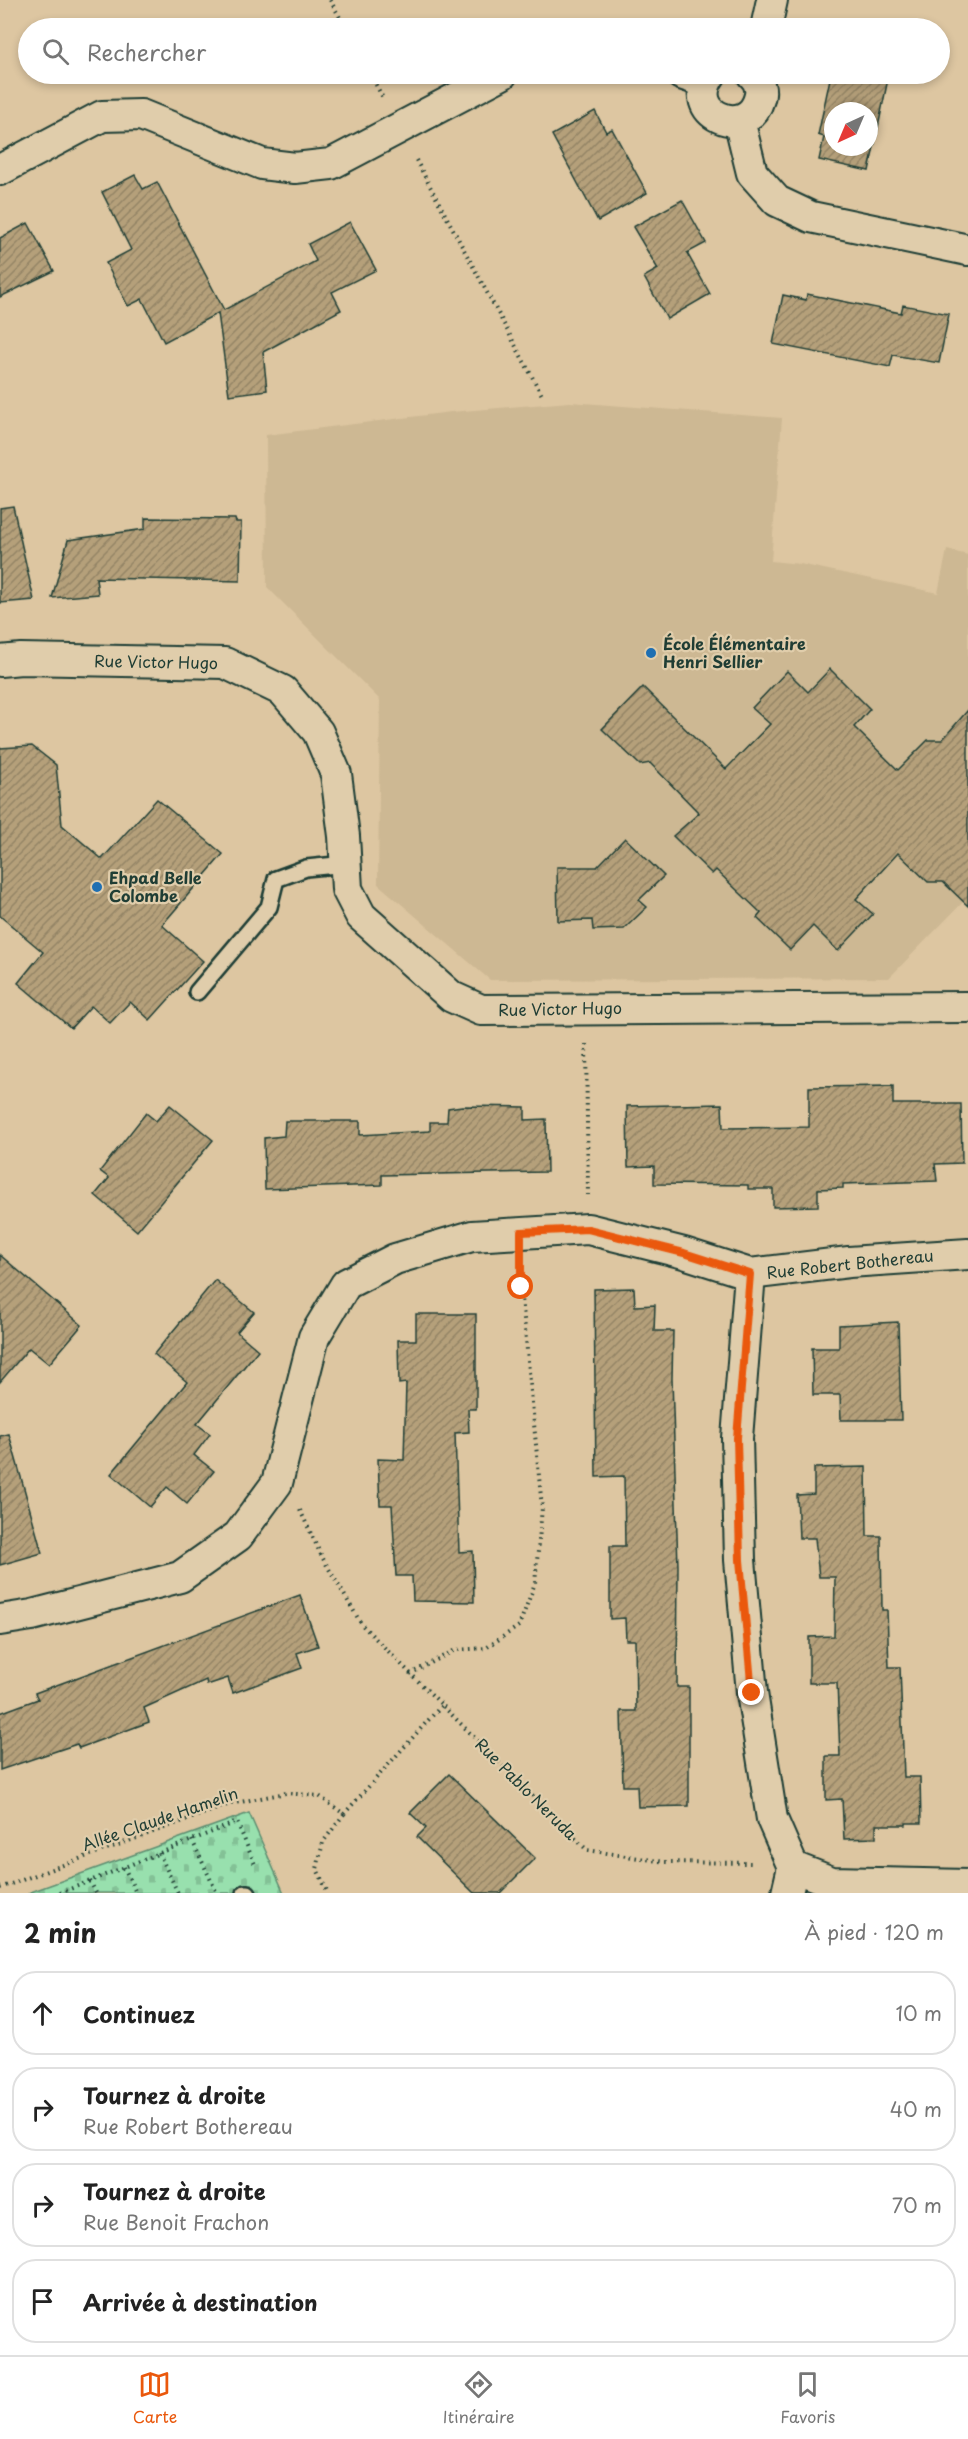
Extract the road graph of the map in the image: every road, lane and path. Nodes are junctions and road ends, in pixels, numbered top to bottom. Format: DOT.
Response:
graph roads {
  1 [pos="330,0"];
  2 [pos="772,0"];
  3 [pos="340,18"];
  4 [pos="768,18"];
  5 [pos="375,84"];
  6 [pos="483,84"];
  7 [pos="701,84"];
  8 [pos="757,84"];
  9 [pos="739,120"];
  10 [pos="399,128"];
  11 [pos="0,170"];
  12 [pos="968,250"];
  13 [pos="543,398"];
  14 [pos="0,661"];
  15 [pos="346,864"];
  16 [pos="197,992"];
  17 [pos="968,1007"];
  18 [pos="586,1040"];
  19 [pos="588,1229"];
  20 [pos="521,1232"];
  21 [pos="968,1254"];
  22 [pos="750,1274"];
  23 [pos="277,1483"];
  24 [pos="0,1620"];
  25 [pos="411,1674"];
  26 [pos="442,1705"];
  27 [pos="345,1814"];
  28 [pos="192,1840"];
  29 [pos="159,1853"];
  30 [pos="124,1867"];
  31 [pos="790,1880"];
  32 [pos="90,1881"];
  33 [pos="968,1885"];
  34 [pos="0,1888"];
  35 [pos="60,1893"];
  36 [pos="96,1893"];
  37 [pos="136,1893"];
  38 [pos="178,1893"];
  39 [pos="217,1893"];
  40 [pos="247,1893"];
  41 [pos="328,1893"];
  1 -- 3 [label="path"];
  2 -- 4 [label="street"];
  5 -- 10 [label="path"];
  6 -- 10 [label="street"];
  7 -- 9 [label="street"];
  8 -- 9 [label="street"];
  9 -- 12 [label="street"];
  10 -- 11 [label="street"];
  10 -- 13 [label="path"];
  14 -- 15 [label="street, Rue Victor Hugo"];
  15 -- 16 [label="lane"];
  15 -- 17 [label="street, Rue Victor Hugo"];
  18 -- 19 [label="path"];
  19 -- 20 [label="street, Rue Robert Bothereau"];
  19 -- 22 [label="street, Rue Robert Bothereau"];
  20 -- 23 [label="street, Rue Robert Bothereau"];
  20 -- 25 [label="path"];
  21 -- 22 [label="street, Rue Robert Bothereau"];
  22 -- 31 [label="street"];
  23 -- 24 [label="street, Rue Robert Bothereau"];
  23 -- 25 [label="path, Rue Pablo Neruda"];
  25 -- 26 [label="path, Rue Pablo Neruda"];
  26 -- 27 [label="path"];
  26 -- 31 [label="path, Rue Pablo Neruda"];
  27 -- 34 [label="path, Allée Claude Hamelin"];
  27 -- 41 [label="path"];
  28 -- 29 [label="path"];
  28 -- 39 [label="path"];
  28 -- 40 [label="path"];
  29 -- 30 [label="path"];
  29 -- 38 [label="path"];
  30 -- 32 [label="path"];
  30 -- 37 [label="path"];
  31 -- 33 [label="street"];
  32 -- 35 [label="path"];
  32 -- 36 [label="path"];
}
